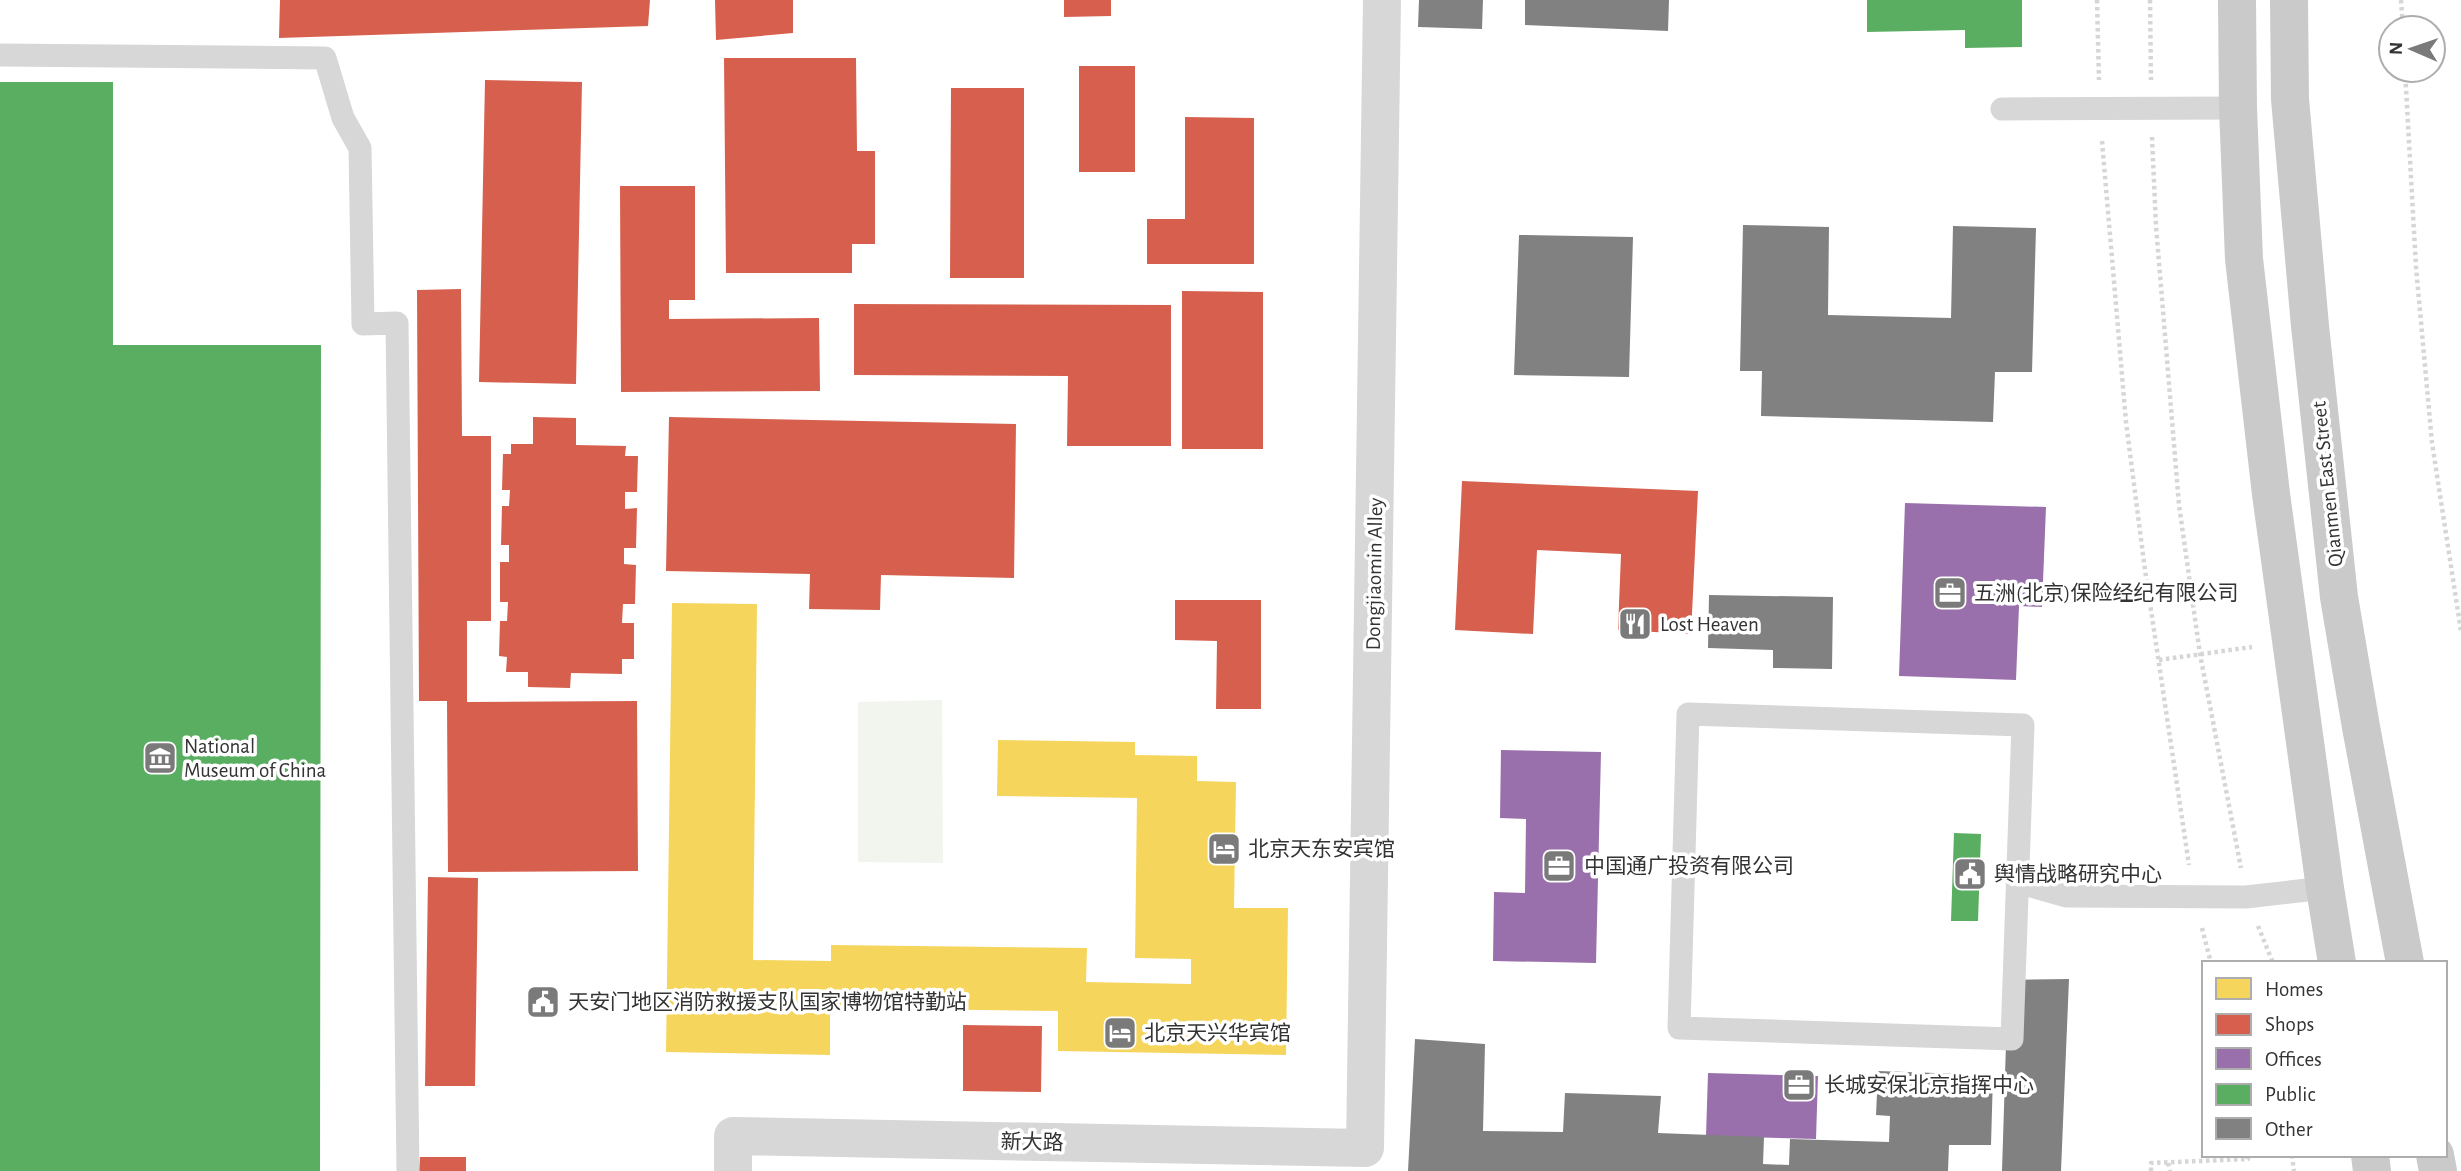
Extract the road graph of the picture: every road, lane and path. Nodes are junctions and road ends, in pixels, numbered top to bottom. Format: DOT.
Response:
graph roads {
  1 [pos="1382,0"];
  2 [pos="2097,0"];
  3 [pos="2150,0"];
  4 [pos="2237,0"];
  5 [pos="2289,0"];
  6 [pos="0,55"];
  7 [pos="2406,84"];
  8 [pos="2100,108"];
  9 [pos="2151,108"];
  10 [pos="2238,108"];
  11 [pos="2002,109"];
  12 [pos="2461,631"];
  13 [pos="2254,646"];
  14 [pos="2200,654"];
  15 [pos="2159,660"];
  16 [pos="2017,882"];
  17 [pos="2325,888"];
  18 [pos="2194,896"];
  19 [pos="2246,897"];
  20 [pos="2210,961"];
  21 [pos="2272,961"];
  22 [pos="2337,961"];
  23 [pos="2405,961"];
  24 [pos="1366,1148"];
  25 [pos="2248,1157"];
  26 [pos="2168,1163"];
  27 [pos="408,1171"];
  28 [pos="733,1171"];
  29 [pos="2151,1171"];
  30 [pos="2170,1171"];
  1 -- 24 [label="street, Dongjiaomin Alley"];
  2 -- 8 [label="path"];
  3 -- 9 [label="path"];
  4 -- 10 [label="main road"];
  5 -- 23 [label="main road, Qianmen East Street"];
  6 -- 27 [label="lane"];
  7 -- 12 [label="path"];
  8 -- 9 [label="lane"];
  8 -- 11 [label="lane"];
  8 -- 15 [label="path"];
  9 -- 10 [label="lane"];
  9 -- 14 [label="path"];
  10 -- 17 [label="main road"];
  13 -- 14 [label="path"];
  14 -- 15 [label="path"];
  14 -- 19 [label="path"];
  15 -- 18 [label="path"];
  16 -- 16 [label="lane"];
  16 -- 18 [label="lane"];
  17 -- 19 [label="lane"];
  17 -- 22 [label="main road"];
  18 -- 19 [label="lane"];
  18 -- 20 [label="path"];
  19 -- 21 [label="path"];
  24 -- 28 [label="street, 新大路"];
  25 -- 26 [label="path"];
  26 -- 29 [label="path"];
  26 -- 30 [label="path"];
}
